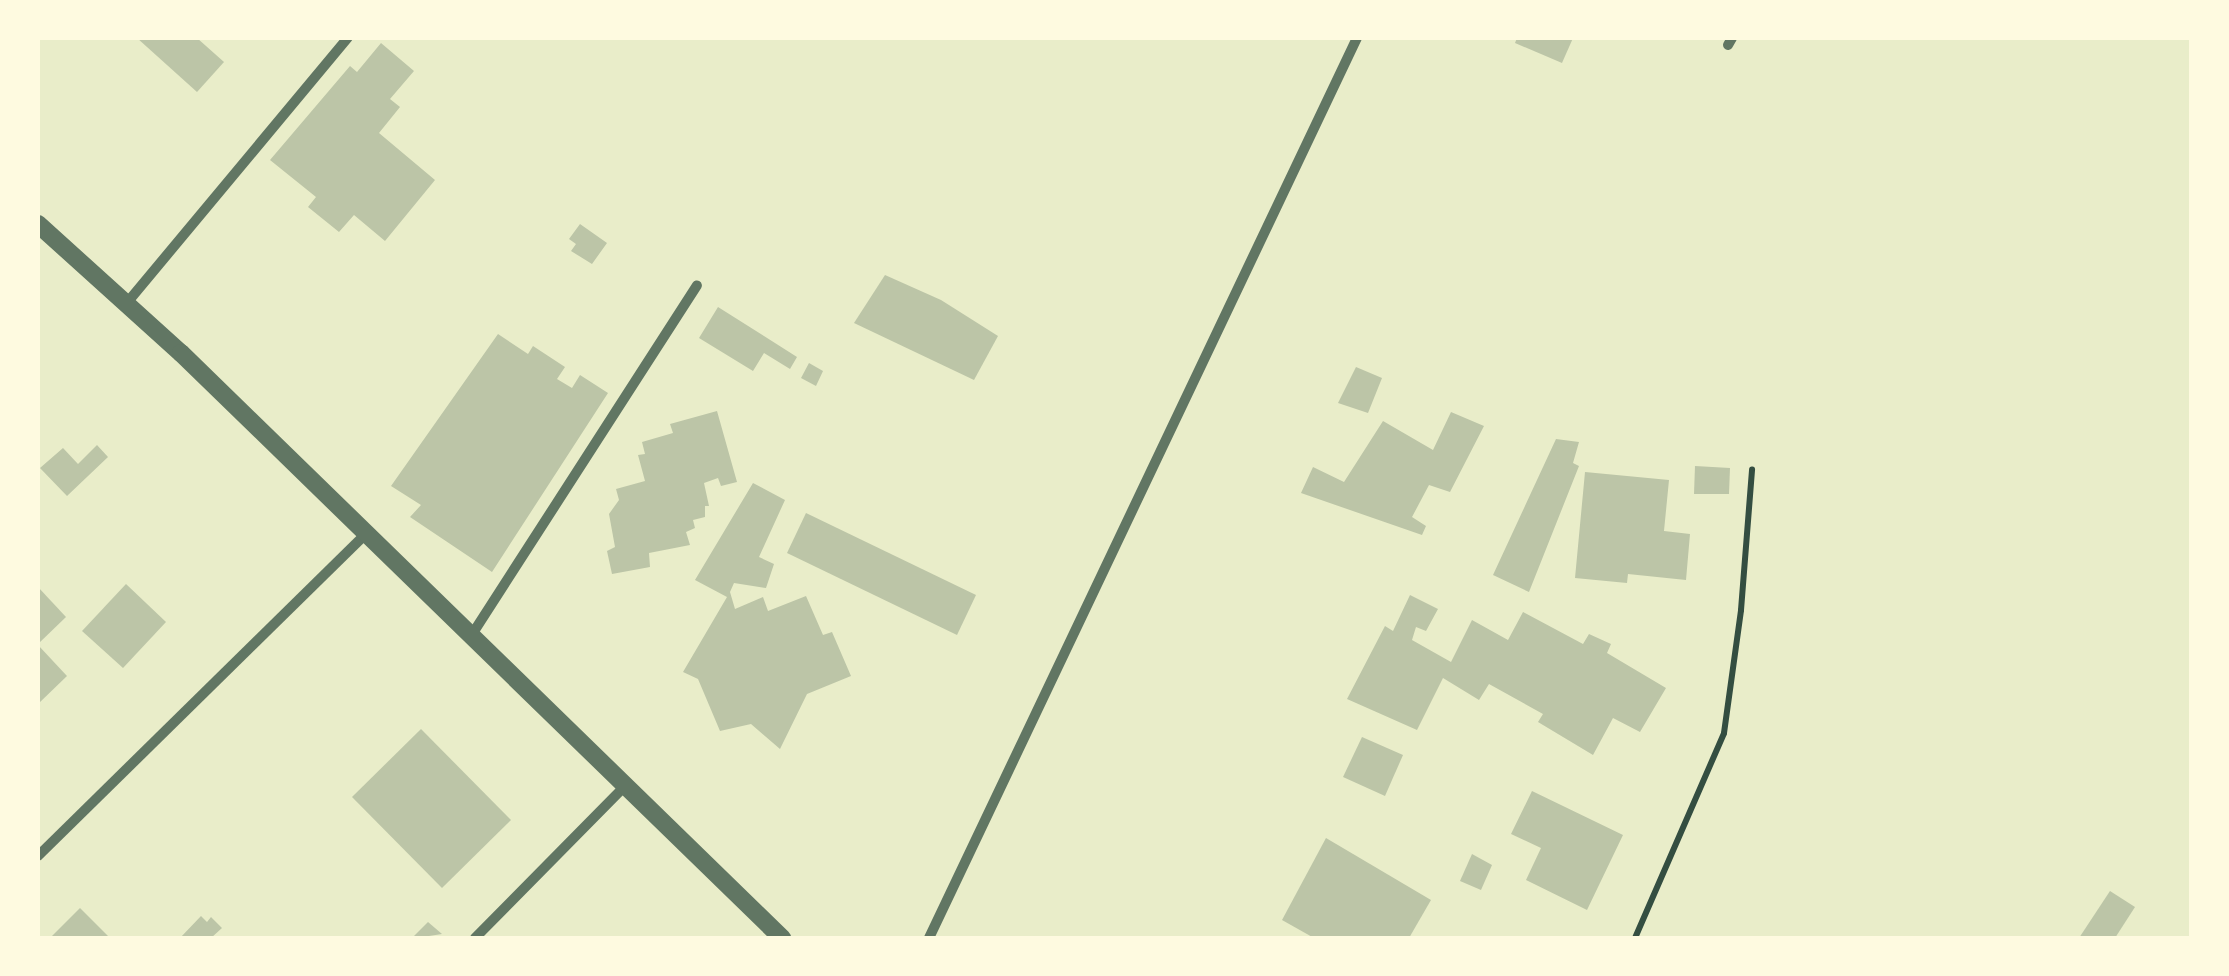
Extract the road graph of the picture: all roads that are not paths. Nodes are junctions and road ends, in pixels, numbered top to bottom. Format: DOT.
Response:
graph roads {
  1 [pos="348,38"];
  2 [pos="1357,38"];
  3 [pos="38,224"];
  4 [pos="696,285"];
  5 [pos="126,304"];
  6 [pos="366,534"];
  7 [pos="471,636"];
  8 [pos="626,786"];
  9 [pos="38,856"];
  10 [pos="476,938"];
  11 [pos="782,938"];
  12 [pos="930,938"];
  1 -- 5 [label="street"];
  2 -- 12 [label="street"];
  3 -- 5 [label="street"];
  4 -- 7 [label="street"];
  5 -- 6 [label="street"];
  6 -- 7 [label="street"];
  6 -- 9 [label="street"];
  7 -- 8 [label="street"];
  8 -- 10 [label="street"];
  8 -- 11 [label="street"];
}
